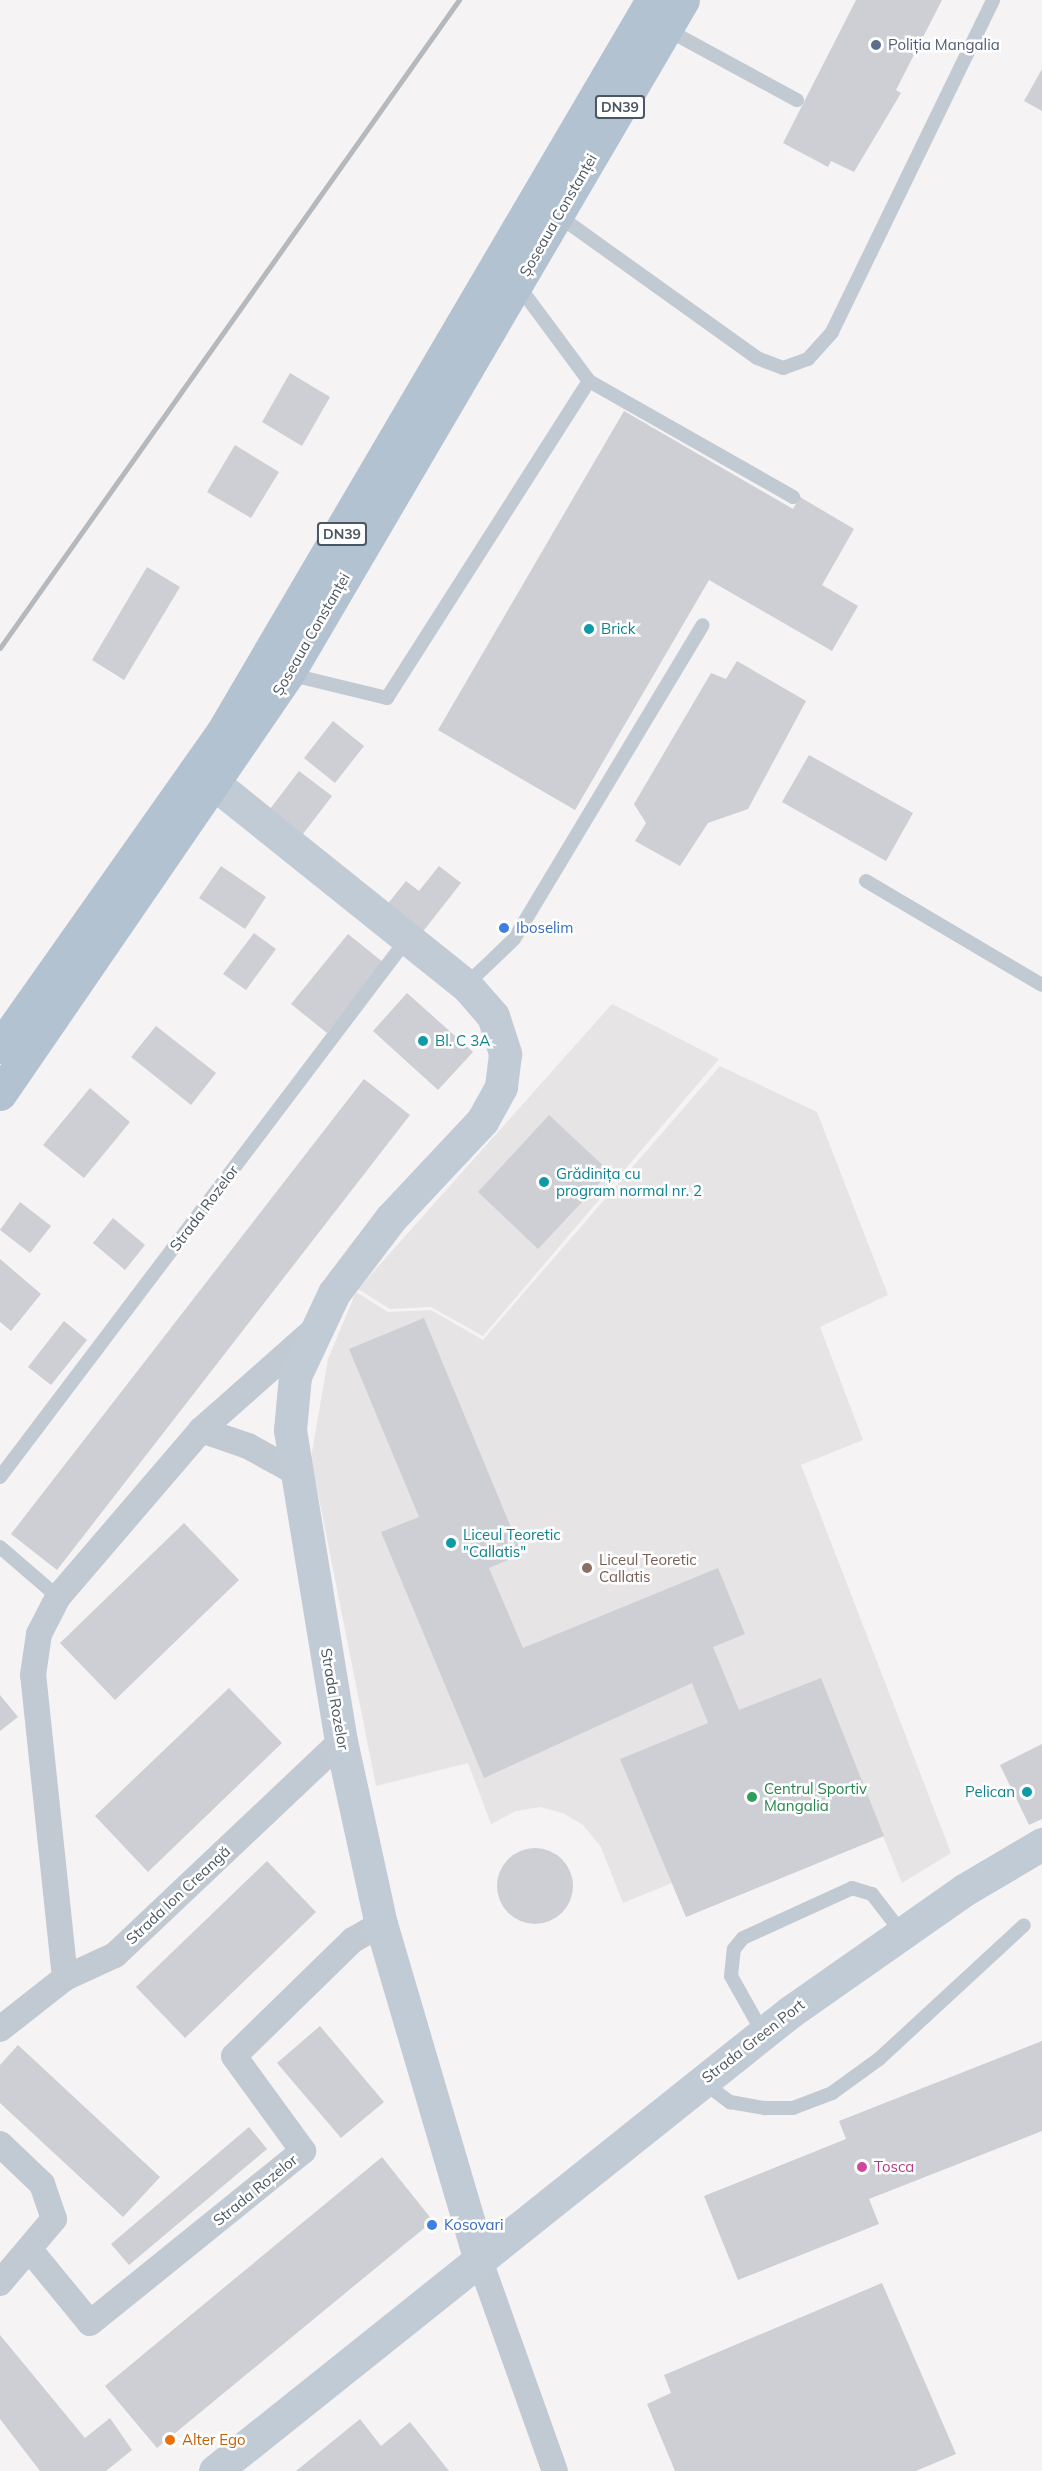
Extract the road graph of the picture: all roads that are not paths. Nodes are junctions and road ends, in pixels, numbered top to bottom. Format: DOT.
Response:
graph roads {
  1 [pos="684,0"];
  2 [pos="993,0"];
  3 [pos="654,15"];
  4 [pos="797,100"];
  5 [pos="546,207"];
  6 [pos="518,285"];
  7 [pos="589,381"];
  8 [pos="793,498"];
  9 [pos="702,625"];
  10 [pos="288,674"];
  11 [pos="216,785"];
  12 [pos="866,881"];
  13 [pos="407,939"];
  14 [pos="466,985"];
  15 [pos="1042,985"];
  16 [pos="0,1047"];
  17 [pos="0,1094"];
  18 [pos="315,1329"];
  19 [pos="201,1430"];
  20 [pos="297,1473"];
  21 [pos="0,1478"];
  22 [pos="0,1547"];
  23 [pos="58,1597"];
  24 [pos="341,1741"];
  25 [pos="1042,1844"];
  26 [pos="381,1924"];
  27 [pos="1024,1925"];
  28 [pos="902,1933"];
  29 [pos="65,1978"];
  30 [pos="0,2029"];
  31 [pos="763,2033"];
  32 [pos="701,2081"];
  33 [pos="0,2144"];
  34 [pos="30,2250"];
  35 [pos="479,2258"];
  36 [pos="0,2283"];
  37 [pos="215,2471"];
  38 [pos="555,2471"];
  1 -- 3 [label="main road, Șoseaua Constanței / DN39"];
  2 -- 5 [label="lane"];
  3 -- 4 [label="lane"];
  3 -- 5 [label="main road, Șoseaua Constanței / DN39"];
  5 -- 6 [label="main road, Șoseaua Constanței / DN39"];
  5 -- 16 [label="main road, Șoseaua Constanței / DN39"];
  6 -- 7 [label="lane"];
  6 -- 10 [label="main road, Șoseaua Constanței / DN39"];
  7 -- 8 [label="lane"];
  7 -- 10 [label="lane"];
  9 -- 14 [label="lane"];
  10 -- 11 [label="main road, Șoseaua Constanței / DN39"];
  11 -- 13 [label="street, Strada Rozelor"];
  11 -- 17 [label="main road, Șoseaua Constanței / DN39"];
  12 -- 15 [label="lane"];
  13 -- 14 [label="street, Strada Rozelor"];
  13 -- 21 [label="lane, Strada Rozelor"];
  14 -- 18 [label="street, Strada Rozelor"];
  18 -- 19 [label="street, Strada Rozelor"];
  18 -- 20 [label="street, Strada Rozelor"];
  19 -- 20 [label="street"];
  19 -- 23 [label="street, Strada Rozelor"];
  20 -- 24 [label="street, Strada Rozelor"];
  22 -- 23 [label="lane"];
  23 -- 29 [label="street, Strada Rozelor"];
  24 -- 26 [label="street, Strada Rozelor"];
  24 -- 29 [label="street, Strada Ion Creangă"];
  25 -- 28 [label="street, Strada Green Port"];
  26 -- 34 [label="street, Strada Rozelor"];
  26 -- 35 [label="street, Strada Rozelor"];
  27 -- 32 [label="lane"];
  28 -- 31 [label="street, Strada Green Port"];
  28 -- 31 [label="lane"];
  29 -- 30 [label="street, Strada Ion Creangă"];
  31 -- 32 [label="street, Strada Green Port"];
  32 -- 35 [label="street, Strada Green Port"];
  33 -- 34 [label="street"];
  34 -- 36 [label="street"];
  35 -- 37 [label="street"];
  35 -- 38 [label="street, Strada Rozelor"];
}
